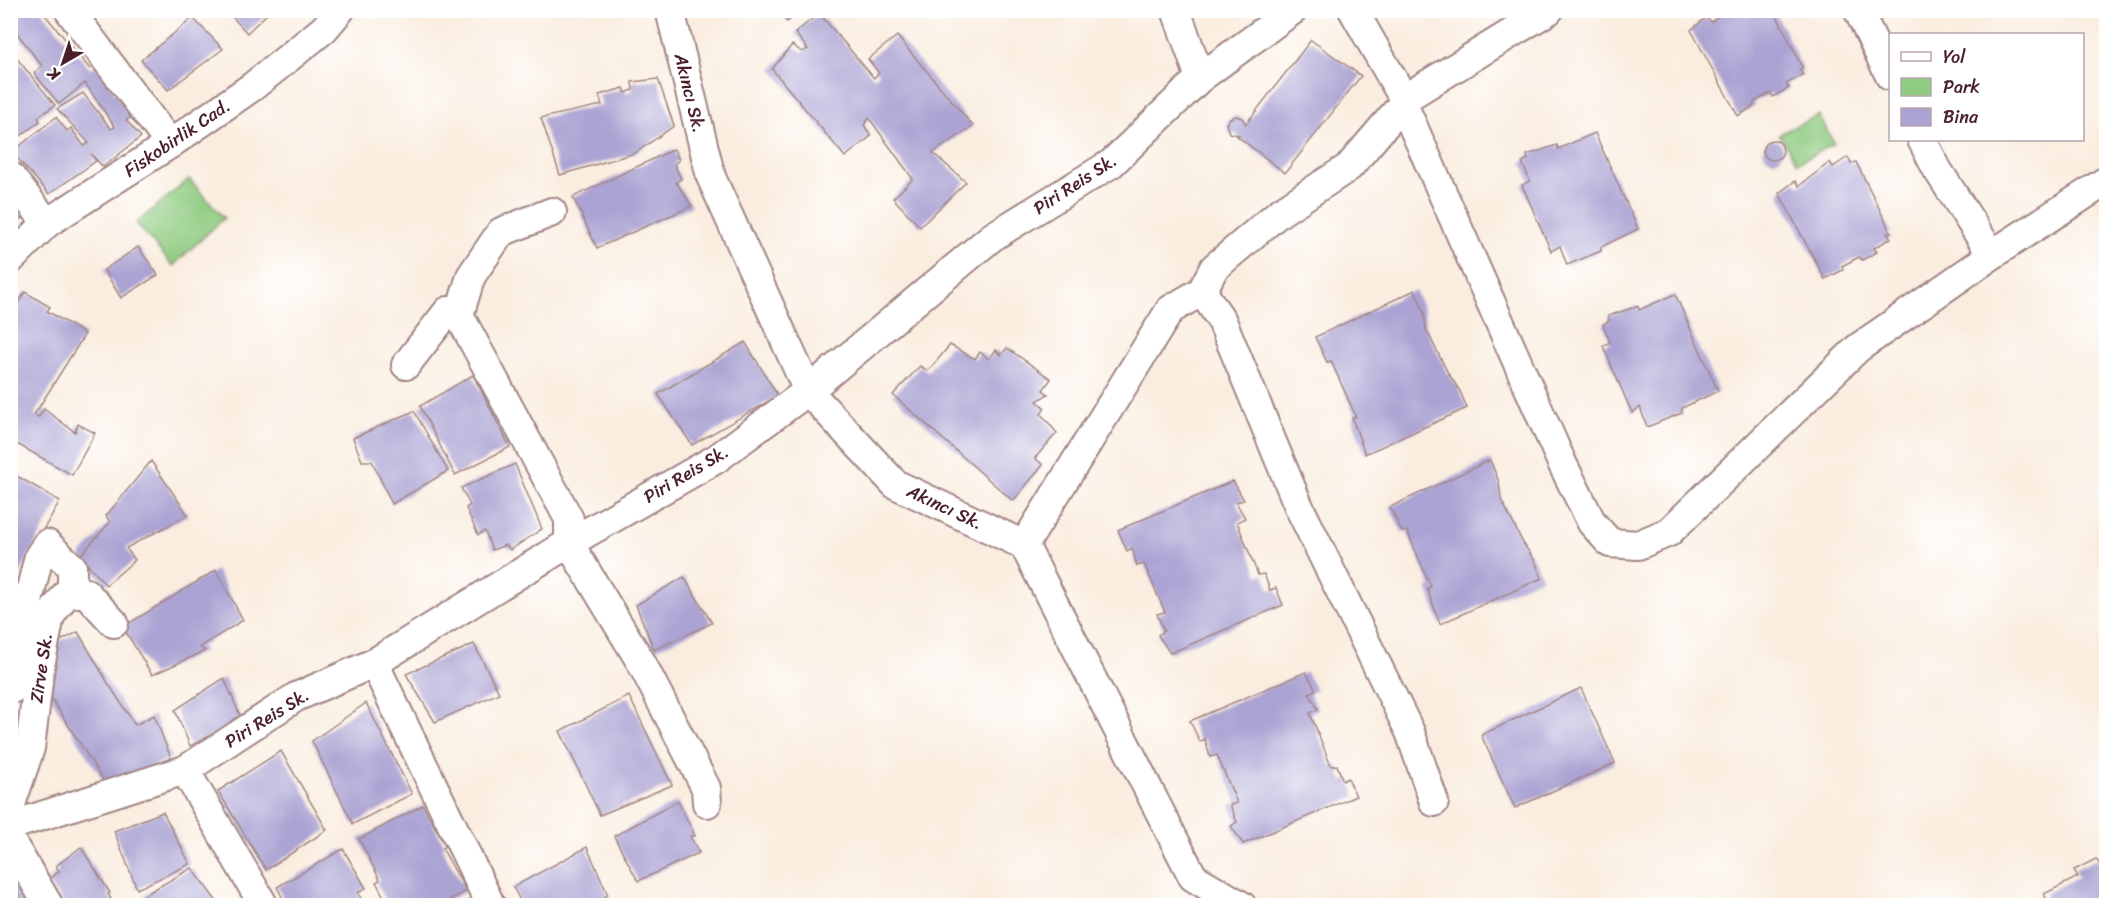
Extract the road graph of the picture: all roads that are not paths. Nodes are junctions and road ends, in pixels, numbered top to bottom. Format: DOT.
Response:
graph roads {
  1 [pos="69,10"];
  2 [pos="340,10"];
  3 [pos="670,10"];
  4 [pos="1176,10"];
  5 [pos="1293,10"];
  6 [pos="1353,10"];
  7 [pos="1549,10"];
  8 [pos="1858,10"];
  9 [pos="1889,74"];
  10 [pos="1200,78"];
  11 [pos="1404,101"];
  12 [pos="1923,141"];
  13 [pos="170,144"];
  14 [pos="10,176"];
  15 [pos="2106,181"];
  16 [pos="552,212"];
  17 [pos="47,223"];
  18 [pos="1992,255"];
  19 [pos="10,260"];
  20 [pos="1202,291"];
  21 [pos="459,315"];
  22 [pos="406,365"];
  23 [pos="808,391"];
  24 [pos="569,543"];
  25 [pos="1024,545"];
  26 [pos="72,593"];
  27 [pos="114,623"];
  28 [pos="374,663"];
  29 [pos="12,689"];
  30 [pos="185,770"];
  31 [pos="1434,801"];
  32 [pos="707,803"];
  33 [pos="10,807"];
  34 [pos="10,826"];
  35 [pos="10,840"];
  36 [pos="49,906"];
  37 [pos="264,906"];
  38 [pos="491,906"];
  39 [pos="1242,906"];
  1 -- 13 [label="street"];
  2 -- 13 [label="street, Fiskobirlik Cad."];
  3 -- 23 [label="street, Akıncı Sk."];
  4 -- 10 [label="street"];
  5 -- 10 [label="street, Piri Reis Sk."];
  6 -- 11 [label="street"];
  7 -- 11 [label="street"];
  8 -- 9 [label="street"];
  10 -- 23 [label="street, Piri Reis Sk."];
  11 -- 18 [label="street"];
  11 -- 20 [label="street"];
  12 -- 18 [label="street"];
  13 -- 17 [label="street, Fiskobirlik Cad."];
  14 -- 17 [label="street"];
  15 -- 18 [label="street"];
  16 -- 21 [label="street"];
  17 -- 19 [label="street, Fiskobirlik Cad."];
  20 -- 25 [label="street"];
  20 -- 31 [label="street"];
  21 -- 22 [label="street"];
  21 -- 24 [label="street"];
  23 -- 24 [label="street, Piri Reis Sk."];
  23 -- 25 [label="street, Akıncı Sk."];
  24 -- 28 [label="street, Piri Reis Sk."];
  24 -- 32 [label="street"];
  25 -- 39 [label="street"];
  26 -- 27 [label="street"];
  26 -- 29 [label="street"];
  26 -- 33 [label="street, Zirve Sk."];
  28 -- 30 [label="street, Piri Reis Sk."];
  28 -- 38 [label="street"];
  30 -- 34 [label="street, Piri Reis Sk."];
  30 -- 37 [label="street"];
  35 -- 36 [label="street"];
}
